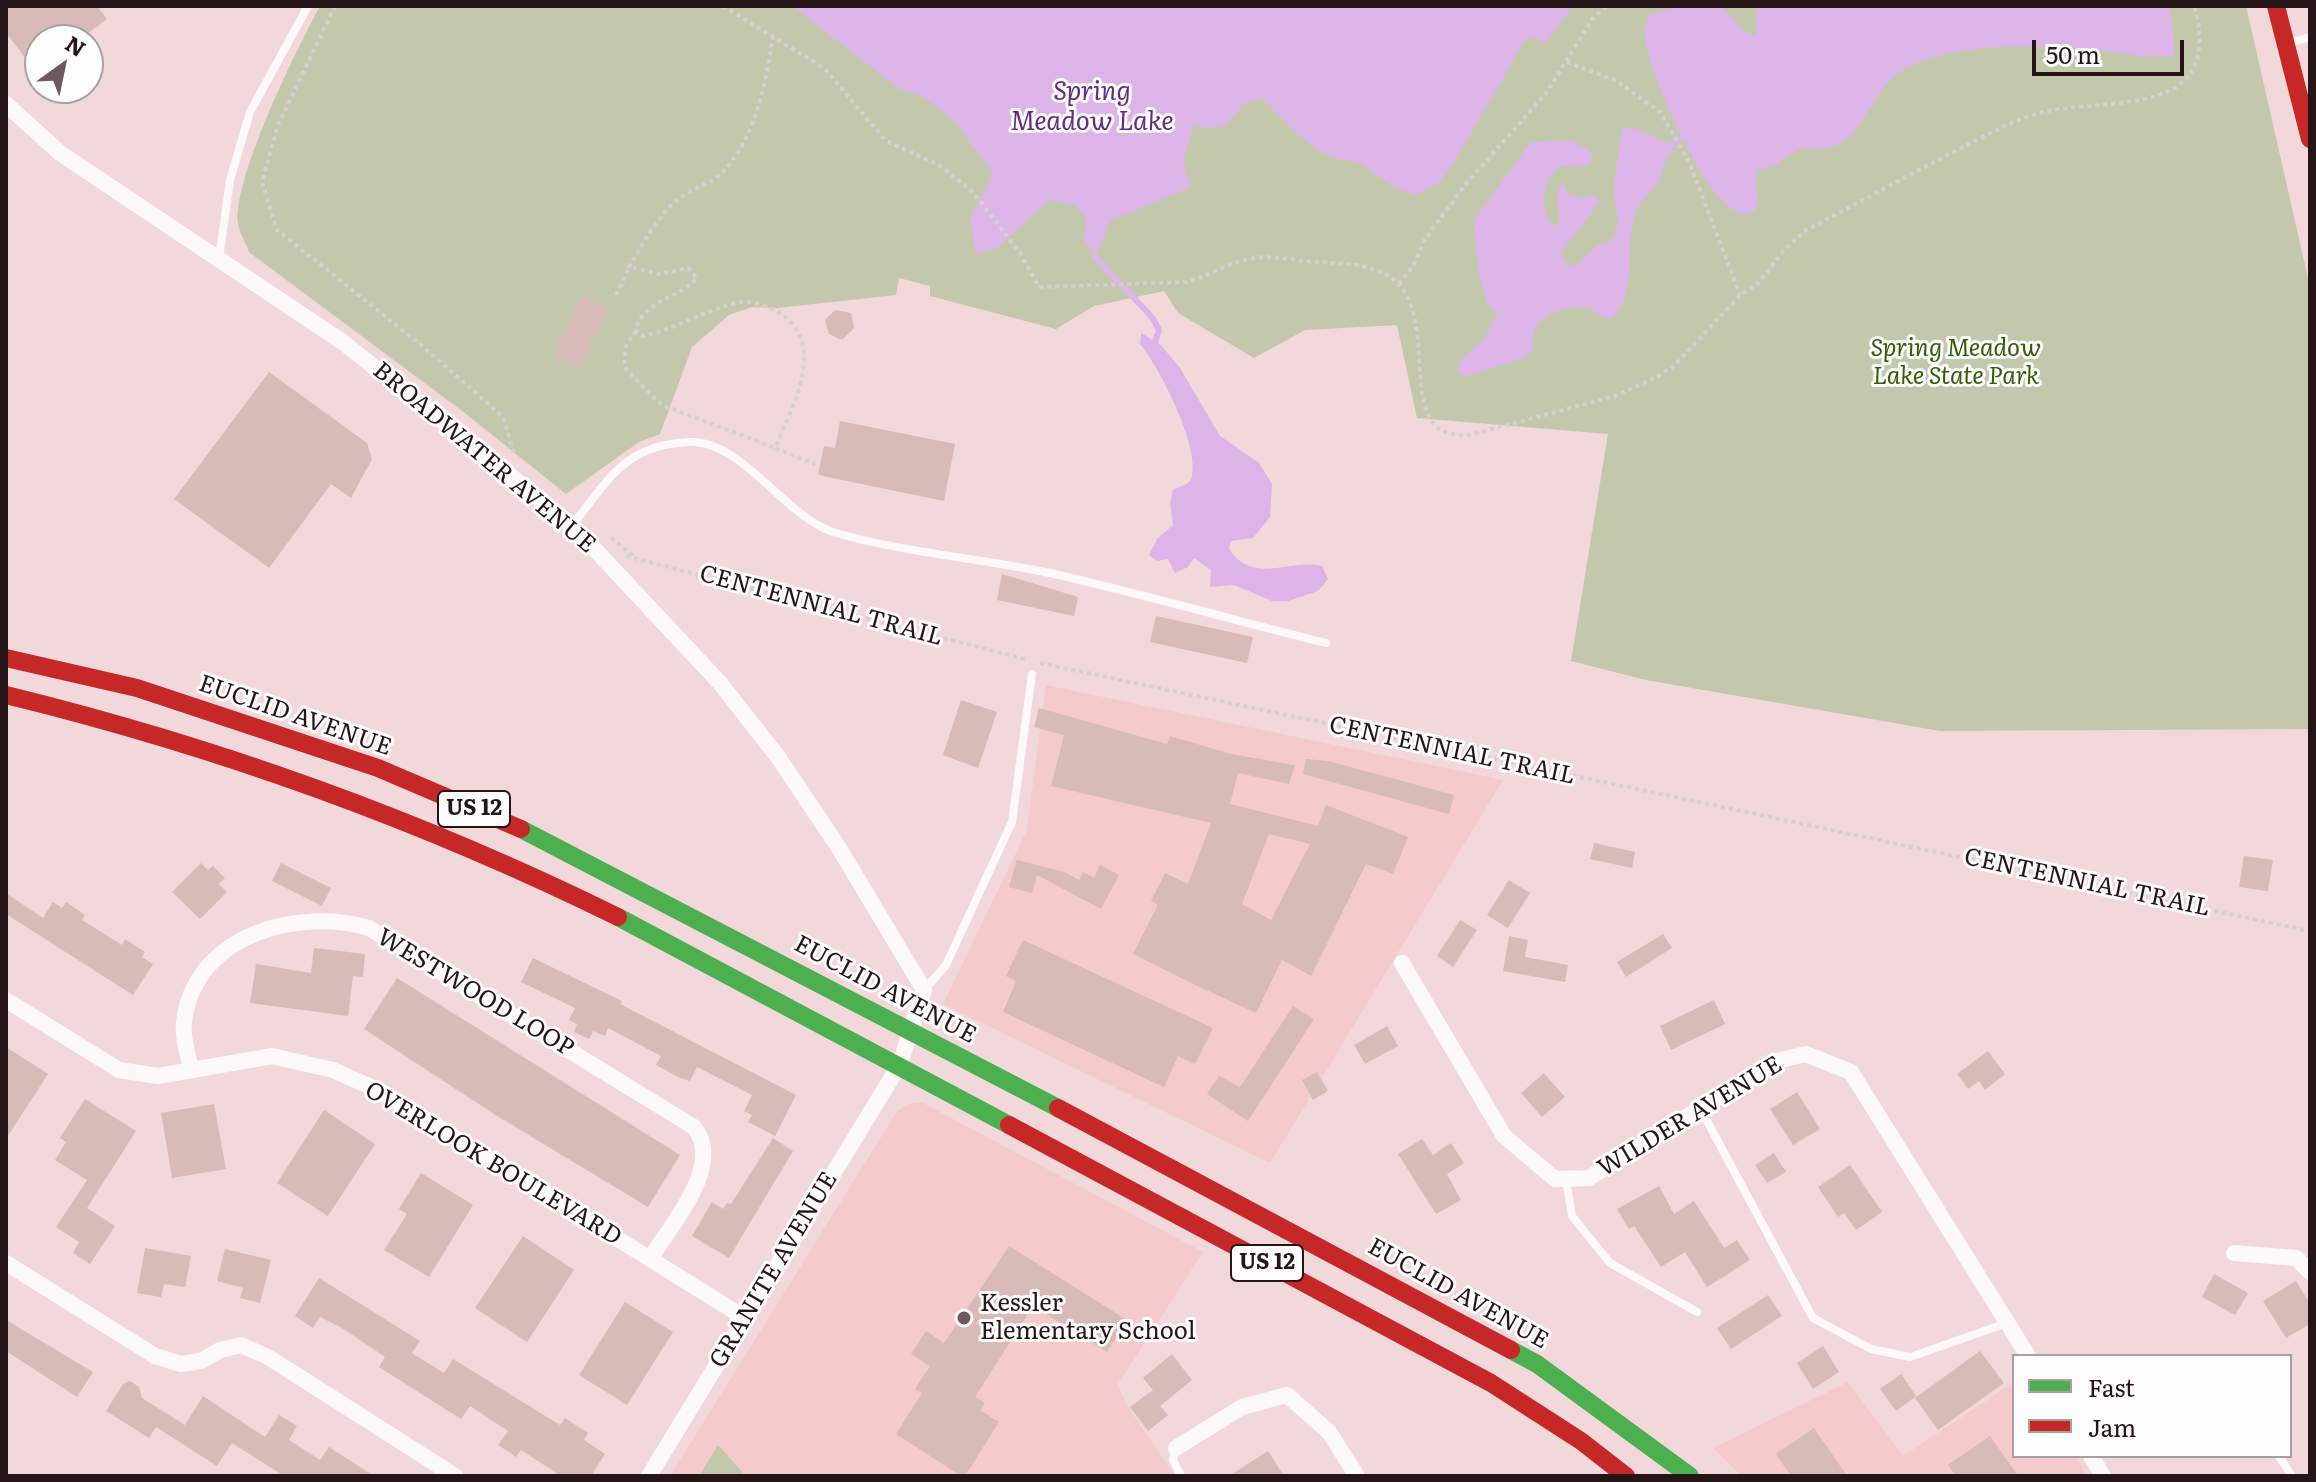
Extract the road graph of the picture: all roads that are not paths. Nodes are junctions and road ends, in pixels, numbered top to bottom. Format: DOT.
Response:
graph roads {
  1 [pos="308,6"];
  2 [pos="2276,6"];
  3 [pos="2310,37"];
  4 [pos="2286,44"];
  5 [pos="6,104"];
  6 [pos="2310,139"];
  7 [pos="219,259"];
  8 [pos="572,525"];
  9 [pos="1326,643"];
  10 [pos="6,658"];
  11 [pos="1032,674"];
  12 [pos="6,695"];
  13 [pos="1402,963"];
  14 [pos="924,990"];
  15 [pos="6,1000"];
  16 [pos="913,1032"];
  17 [pos="900,1064"];
  18 [pos="191,1069"];
  19 [pos="1700,1108"];
  20 [pos="1566,1178"];
  21 [pos="2234,1253"];
  22 [pos="650,1259"];
  23 [pos="6,1263"];
  24 [pos="2310,1272"];
  25 [pos="1415,1296"];
  26 [pos="1697,1312"];
  27 [pos="745,1318"];
  28 [pos="2007,1322"];
  29 [pos="1398,1333"];
  30 [pos="2027,1354"];
  31 [pos="1176,1448"];
  32 [pos="2092,1458"];
  33 [pos="2280,1458"];
  34 [pos="455,1476"];
  35 [pos="649,1476"];
  36 [pos="1181,1476"];
  37 [pos="1357,1476"];
  38 [pos="1626,1476"];
  39 [pos="1690,1476"];
  40 [pos="2103,1476"];
  41 [pos="2292,1476"];
  1 -- 7 [label="lane"];
  2 -- 4 [label="main road"];
  3 -- 4 [label="lane"];
  4 -- 6 [label="main road"];
  5 -- 7 [label="street, BROADWATER AVENUE"];
  7 -- 8 [label="street, BROADWATER AVENUE"];
  8 -- 9 [label="lane"];
  8 -- 14 [label="street, BROADWATER AVENUE"];
  10 -- 16 [label="main road, EUCLID AVENUE / US 12"];
  11 -- 14 [label="lane"];
  12 -- 17 [label="main road, US 12"];
  13 -- 20 [label="street, WILDER AVENUE"];
  14 -- 16 [label="street"];
  15 -- 18 [label="street, OVERLOOK BOULEVARD"];
  16 -- 17 [label="street, GRANITE AVENUE"];
  16 -- 25 [label="main road, EUCLID AVENUE / US 12"];
  17 -- 27 [label="street, GRANITE AVENUE"];
  17 -- 29 [label="main road, US 12"];
  18 -- 22 [label="street, OVERLOOK BOULEVARD"];
  18 -- 22 [label="street, WESTWOOD LOOP"];
  19 -- 20 [label="street, WILDER AVENUE"];
  19 -- 28 [label="lane"];
  19 -- 28 [label="street, WILDER AVENUE"];
  20 -- 26 [label="lane"];
  21 -- 24 [label="street"];
  22 -- 27 [label="street, OVERLOOK BOULEVARD"];
  23 -- 34 [label="street"];
  25 -- 29 [label="main road"];
  25 -- 39 [label="main road, EUCLID AVENUE / US 12"];
  27 -- 35 [label="street, GRANITE AVENUE"];
  28 -- 30 [label="street, WILDER AVENUE"];
  29 -- 38 [label="main road, US 12"];
  31 -- 36 [label="lane"];
  31 -- 37 [label="street"];
  32 -- 40 [label="street"];
  33 -- 41 [label="lane"];
}
